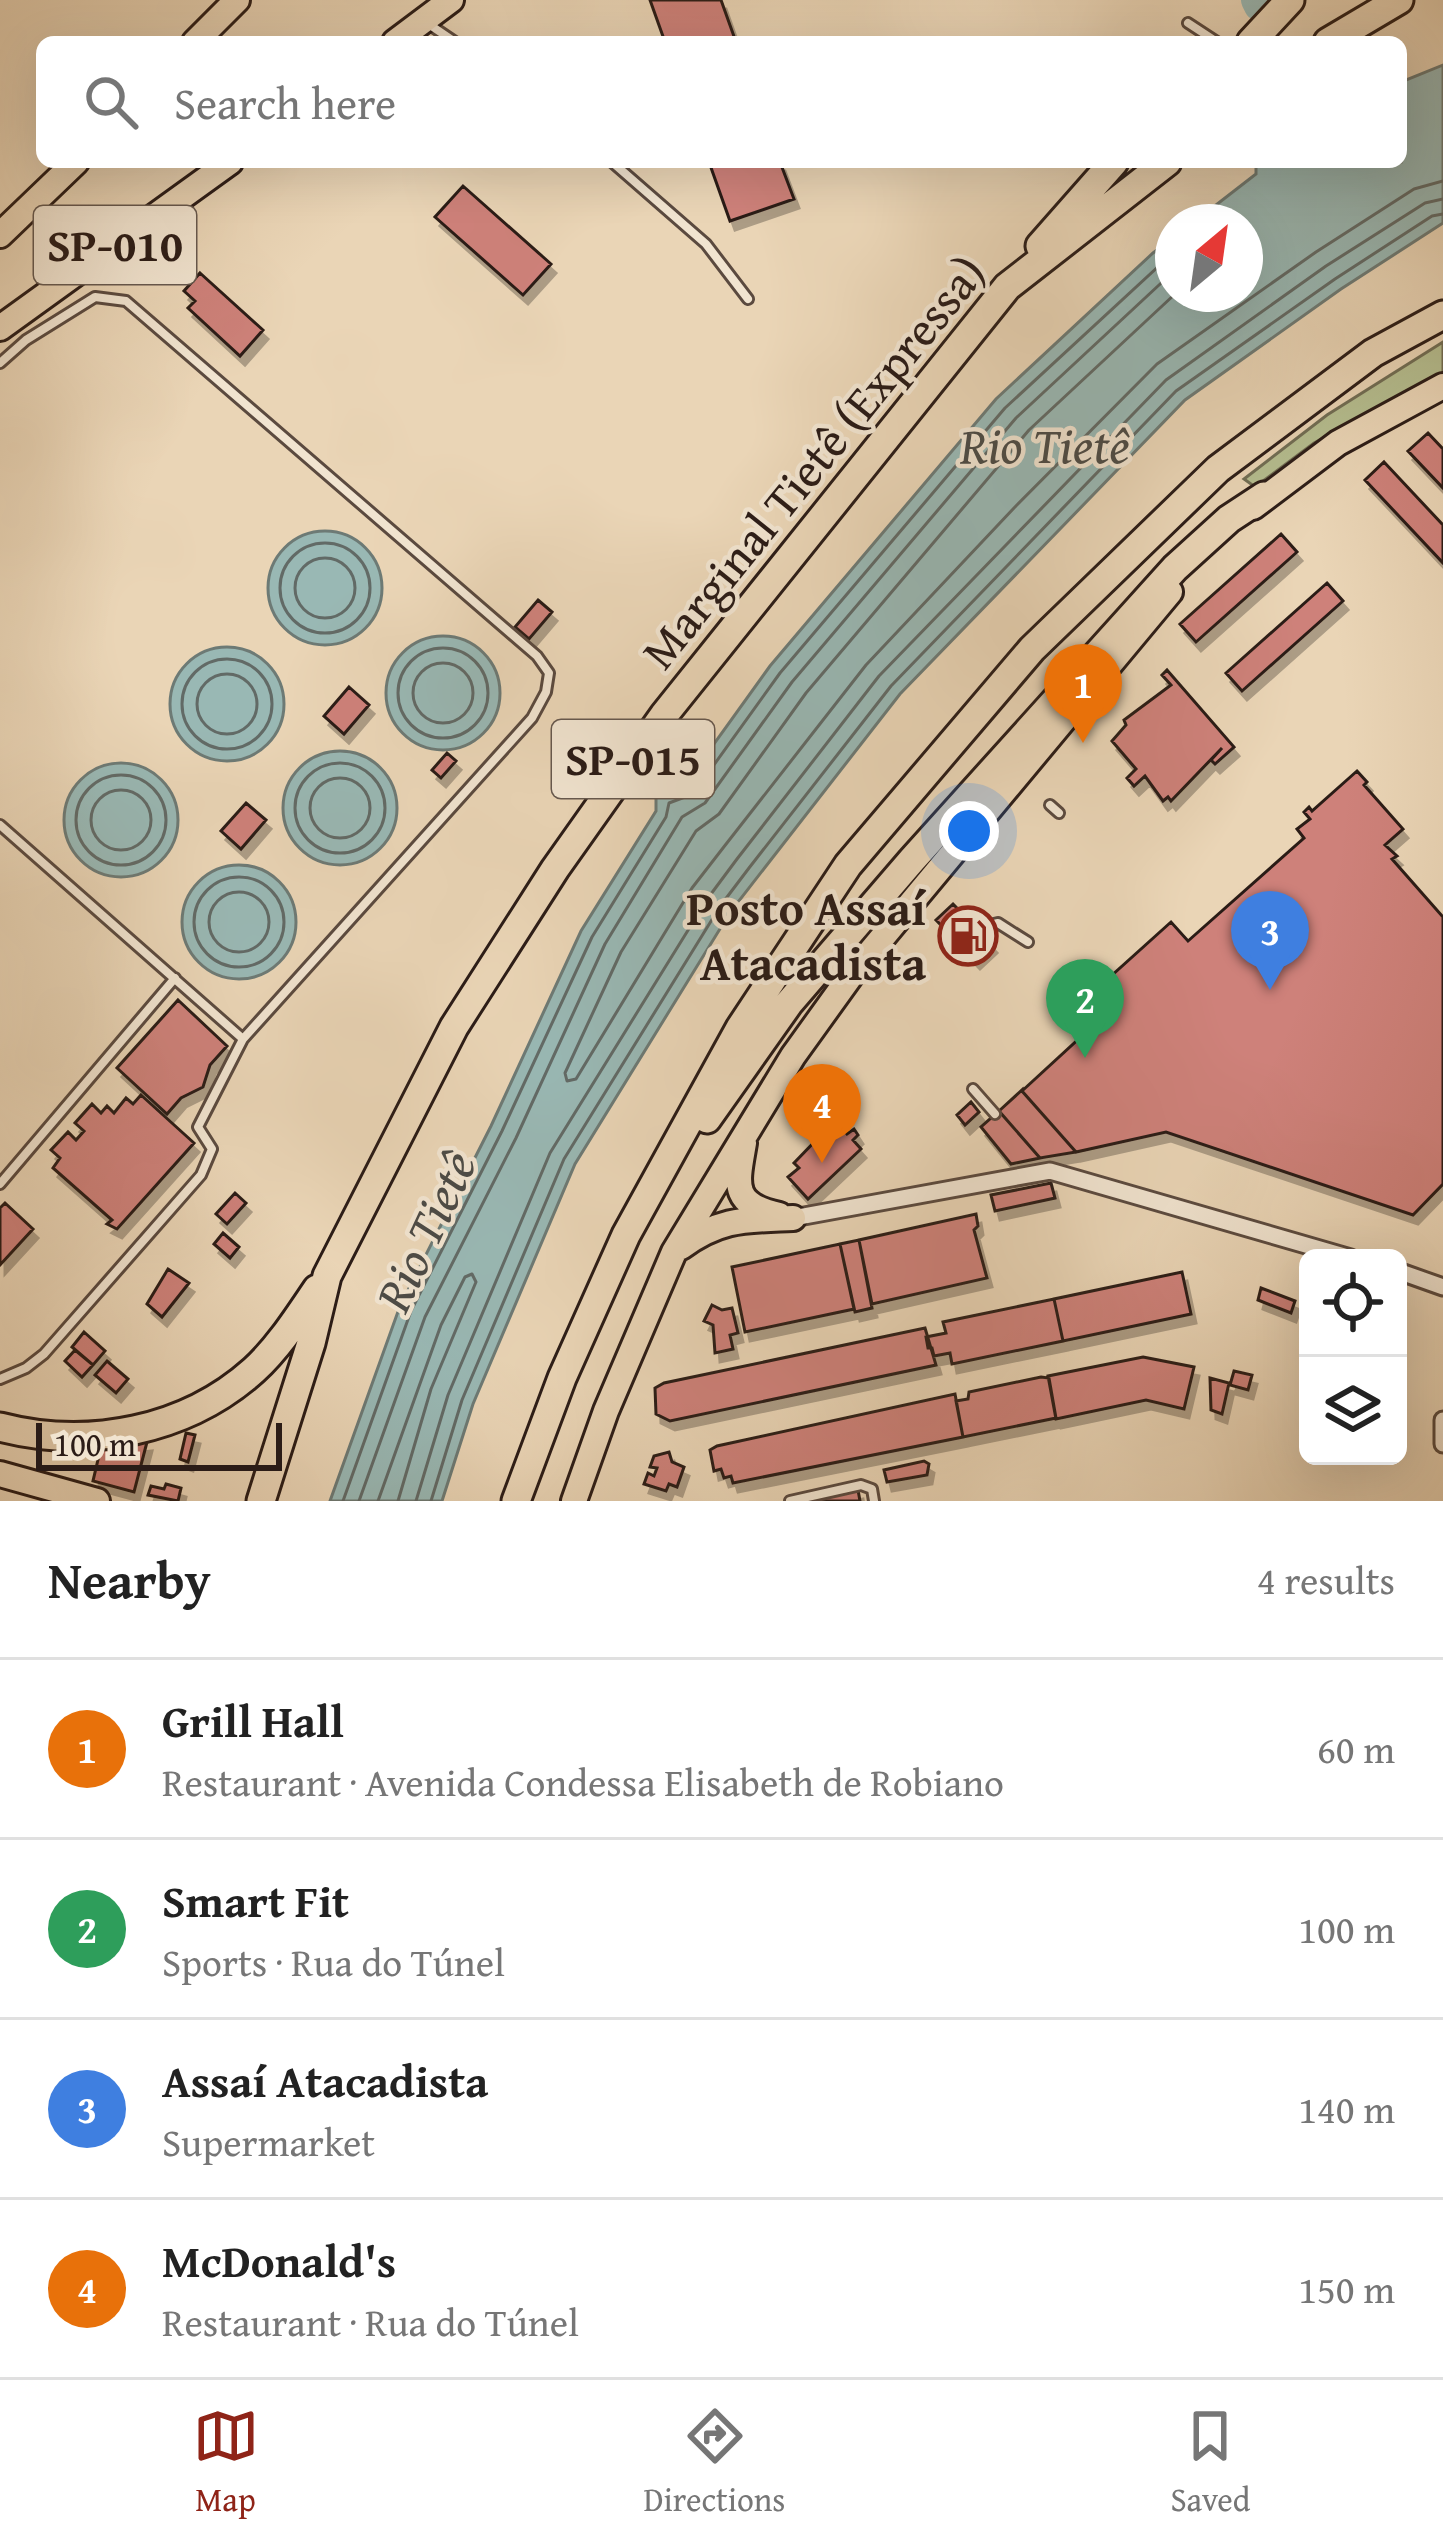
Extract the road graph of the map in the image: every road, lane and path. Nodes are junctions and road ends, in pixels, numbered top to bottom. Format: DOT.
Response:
graph roads {
  1 [pos="237,0"];
  2 [pos="451,0"];
  3 [pos="1290,0"];
  4 [pos="1399,0"];
  5 [pos="424,21"];
  6 [pos="1188,23"];
  7 [pos="201,36"];
  8 [pos="403,36"];
  9 [pos="446,36"];
  10 [pos="1208,36"];
  11 [pos="1257,36"];
  12 [pos="1338,36"];
  13 [pos="70,168"];
  14 [pos="222,168"];
  15 [pos="619,168"];
  16 [pos="1108,168"];
  17 [pos="1159,168"];
  18 [pos="0,235"];
  19 [pos="1007,287"];
  20 [pos="748,299"];
  21 [pos="1443,315"];
  22 [pos="0,328"];
  23 [pos="0,362"];
  24 [pos="1443,386"];
  25 [pos="1264,496"];
  26 [pos="1050,805"];
  27 [pos="1059,813"];
  28 [pos="0,825"];
  29 [pos="977,928"];
  30 [pos="1028,942"];
  31 [pos="175,978"];
  32 [pos="243,1039"];
  33 [pos="974,1089"];
  34 [pos="995,1114"];
  35 [pos="747,1128"];
  36 [pos="0,1184"];
  37 [pos="793,1218"];
  38 [pos="626,1235"];
  39 [pos="1321,1249"];
  40 [pos="674,1252"];
  41 [pos="1407,1274"];
  42 [pos="327,1276"];
  43 [pos="1443,1287"];
  44 [pos="0,1378"];
  45 [pos="1443,1420"];
  46 [pos="0,1427"];
  47 [pos="1443,1444"];
  48 [pos="0,1474"];
  49 [pos="97,1501"];
  50 [pos="261,1501"];
  51 [pos="516,1501"];
  52 [pos="574,1501"];
  53 [pos="790,1501"];
  54 [pos="874,1501"];
  1 -- 7 [label="main road"];
  2 -- 5 [label="main road"];
  3 -- 11 [label="highway"];
  4 -- 12 [label="highway"];
  5 -- 8 [label="main road"];
  5 -- 9 [label="lane"];
  6 -- 10 [label="lane"];
  13 -- 18 [label="main road, SP-010"];
  14 -- 22 [label="main road, SP-010"];
  15 -- 20 [label="lane"];
  16 -- 19 [label="highway"];
  17 -- 19 [label="highway, Marginal Tietê (Expressa) / SP-015"];
  19 -- 42 [label="highway, Marginal Tietê (Expressa) / SP-015"];
  21 -- 38 [label="highway"];
  23 -- 32 [label="lane"];
  24 -- 25 [label="main road"];
  25 -- 35 [label="main road"];
  25 -- 38 [label="highway"];
  26 -- 27 [label="lane"];
  28 -- 31 [label="lane"];
  29 -- 30 [label="lane"];
  31 -- 32 [label="lane"];
  31 -- 36 [label="lane"];
  32 -- 44 [label="lane"];
  33 -- 34 [label="lane"];
  35 -- 37 [label="main road"];
  35 -- 40 [label="main road"];
  37 -- 39 [label="street"];
  37 -- 40 [label="main road"];
  38 -- 51 [label="highway"];
  40 -- 52 [label="main road"];
  41 -- 43 [label="street"];
  42 -- 46 [label="highway"];
  42 -- 50 [label="highway, Marginal Tietê (Expressa) / SP-015"];
  45 -- 47 [label="street"];
  48 -- 49 [label="main road"];
  53 -- 54 [label="lane"];
}
